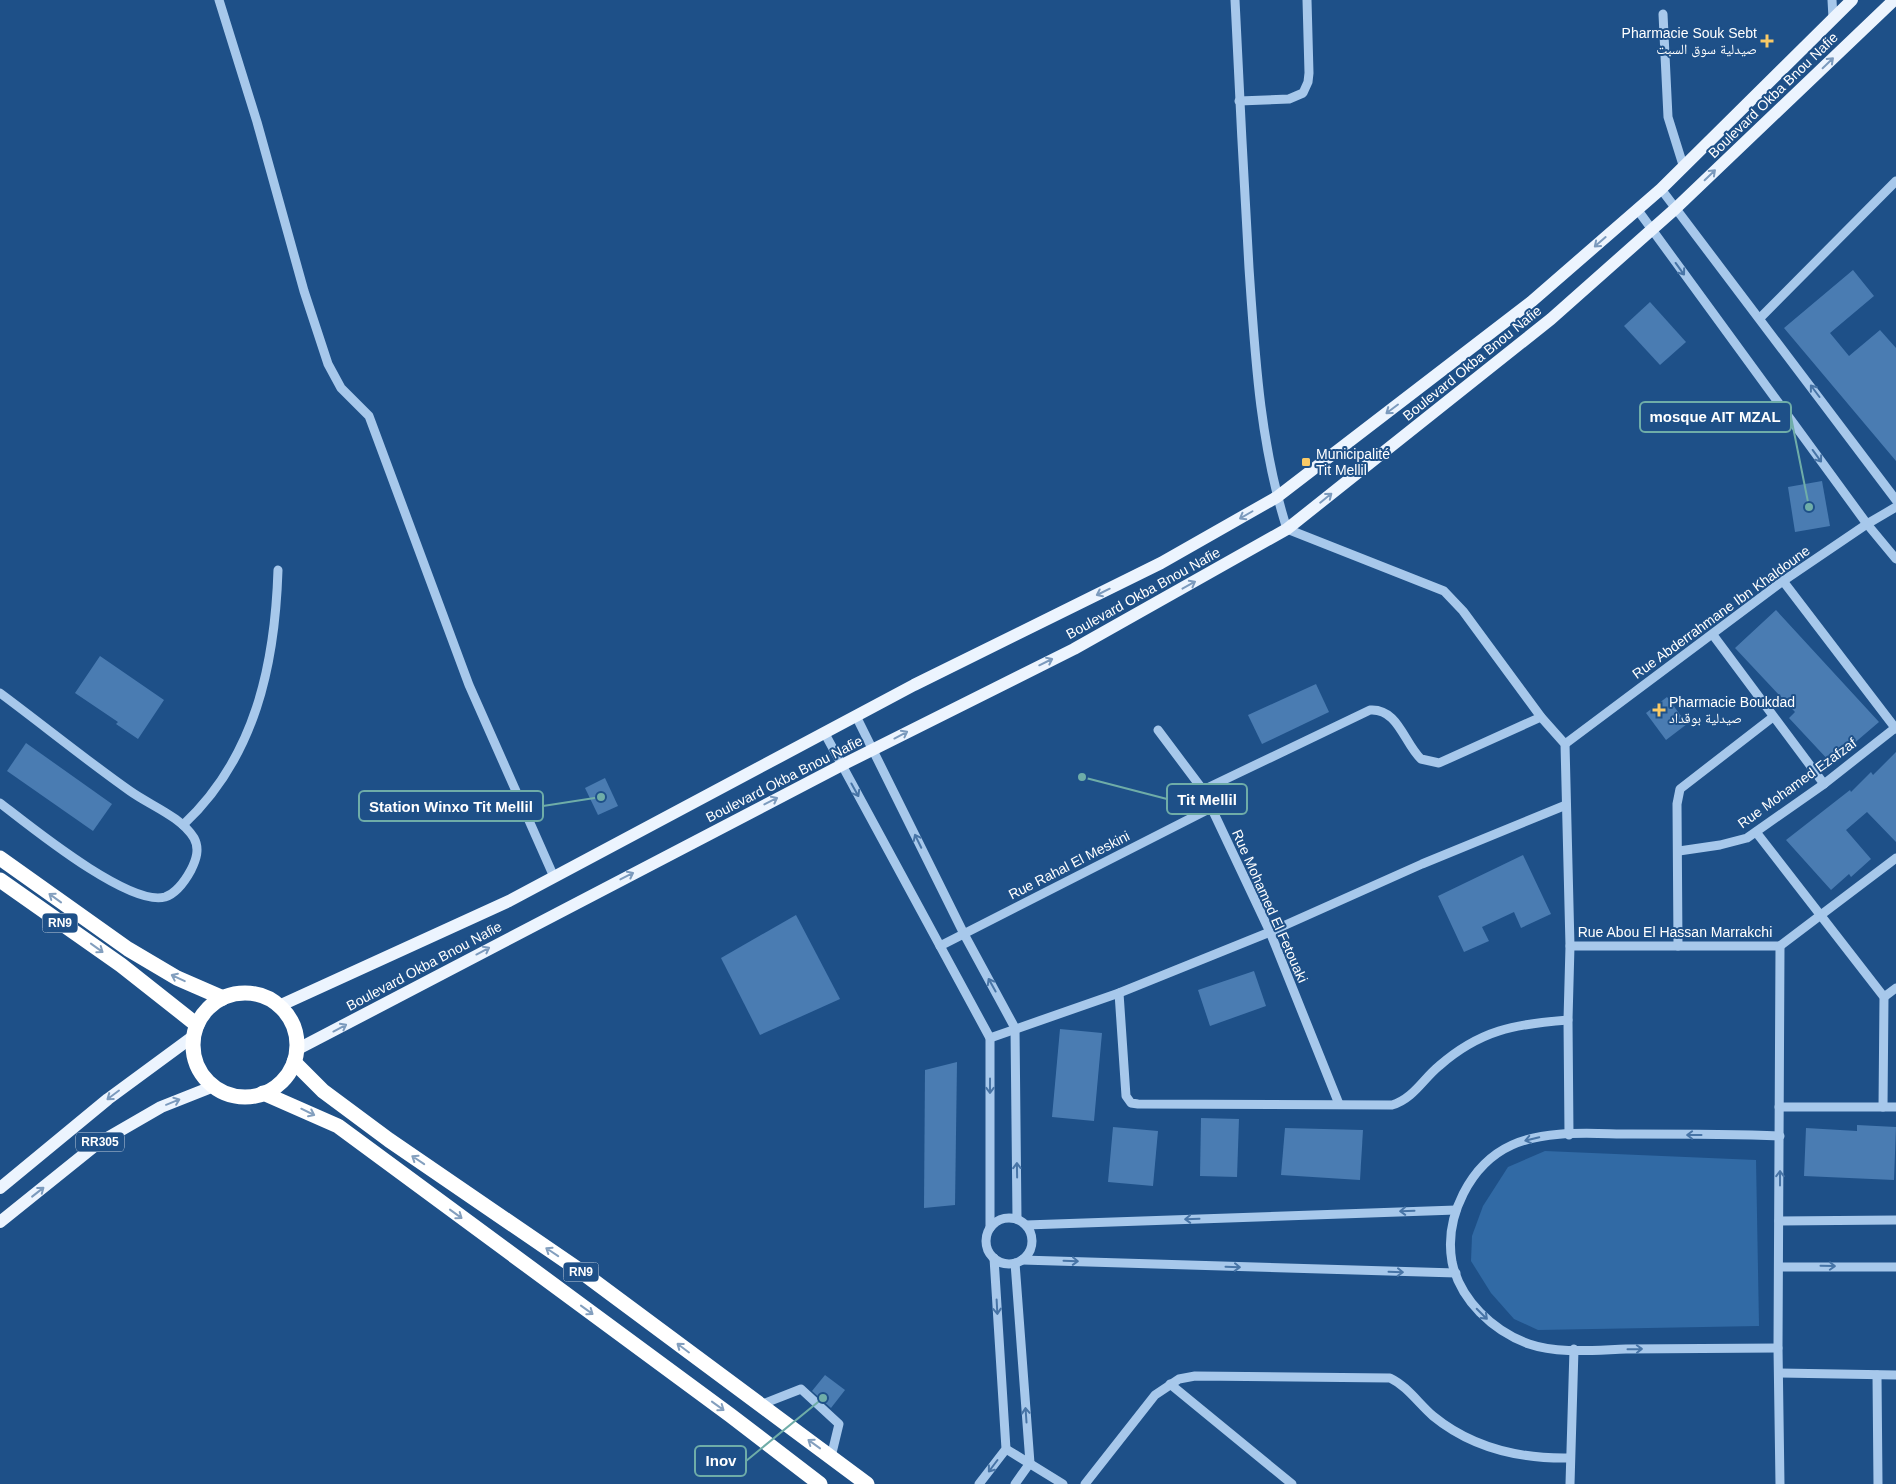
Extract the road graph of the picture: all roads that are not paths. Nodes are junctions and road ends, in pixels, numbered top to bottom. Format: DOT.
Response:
graph roads {
  1 [pos="219,0"];
  2 [pos="1235,0"];
  3 [pos="1307,0"];
  4 [pos="1832,0"];
  5 [pos="1852,0"];
  6 [pos="1894,0"];
  7 [pos="1662,14"];
  8 [pos="1834,18"];
  9 [pos="1239,101"];
  10 [pos="1683,165"];
  11 [pos="1896,181"];
  12 [pos="1661,190"];
  13 [pos="1675,209"];
  14 [pos="1637,210"];
  15 [pos="1651,230"];
  16 [pos="1760,318"];
  17 [pos="1277,497"];
  18 [pos="1896,500"];
  19 [pos="1896,507"];
  20 [pos="1867,524"];
  21 [pos="1287,529"];
  22 [pos="1896,559"];
  23 [pos="278,570"];
  24 [pos="1783,582"];
  25 [pos="1713,635"];
  26 [pos="0,692"];
  27 [pos="856,716"];
  28 [pos="1541,717"];
  29 [pos="1773,717"];
  30 [pos="1895,728"];
  31 [pos="1158,730"];
  32 [pos="824,732"];
  33 [pos="1565,744"];
  34 [pos="873,750"];
  35 [pos="842,765"];
  36 [pos="1824,784"];
  37 [pos="1203,790"];
  38 [pos="0,803"];
  39 [pos="1566,805"];
  40 [pos="1211,808"];
  41 [pos="183,825"];
  42 [pos="1756,832"];
  43 [pos="1679,851"];
  44 [pos="0,858"];
  45 [pos="1896,858"];
  46 [pos="554,877"];
  47 [pos="0,880"];
  48 [pos="1822,915"];
  49 [pos="1270,932"];
  50 [pos="964,934"];
  51 [pos="940,946"];
  52 [pos="1570,946"];
  53 [pos="1678,946"];
  54 [pos="1780,946"];
  55 [pos="1896,988"];
  56 [pos="1119,993"];
  57 [pos="1884,997"];
  58 [pos="223,998"];
  59 [pos="279,1006"];
  60 [pos="1568,1020"];
  61 [pos="1015,1028"];
  62 [pos="196,1030"];
  63 [pos="990,1038"];
  64 [pos="295,1056"];
  65 [pos="214,1086"];
  66 [pos="263,1093"];
  67 [pos="1339,1104"];
  68 [pos="1779,1107"];
  69 [pos="1883,1107"];
  70 [pos="1896,1107"];
  71 [pos="1569,1135"];
  72 [pos="1780,1136"];
  73 [pos="0,1188"];
  74 [pos="1456,1210"];
  75 [pos="1018,1219"];
  76 [pos="1896,1220"];
  77 [pos="1779,1221"];
  78 [pos="0,1222"];
  79 [pos="1026,1225"];
  80 [pos="990,1228"];
  81 [pos="994,1258"];
  82 [pos="1018,1262"];
  83 [pos="1779,1267"];
  84 [pos="1896,1267"];
  85 [pos="1456,1274"];
  86 [pos="1778,1348"];
  87 [pos="1574,1349"];
  88 [pos="1780,1373"];
  89 [pos="1877,1375"];
  90 [pos="1896,1375"];
  91 [pos="1170,1384"];
  92 [pos="760,1405"];
  93 [pos="1006,1448"];
  94 [pos="831,1457"];
  95 [pos="1570,1458"];
  96 [pos="1030,1463"];
  97 [pos="820,1484"];
  98 [pos="867,1484"];
  99 [pos="979,1484"];
  100 [pos="1015,1484"];
  101 [pos="1063,1484"];
  102 [pos="1085,1484"];
  103 [pos="1292,1484"];
  104 [pos="1570,1484"];
  105 [pos="1780,1484"];
  106 [pos="1878,1484"];
  1 -- 46 [label="street"];
  2 -- 9 [label="street"];
  3 -- 9 [label="street"];
  4 -- 8 [label="street"];
  5 -- 8 [label="main road, Boulevard Okba Bnou Nafie"];
  13 -- 6 [label="main road, Boulevard Okba Bnou Nafie, one-way"];
  7 -- 10 [label="street"];
  8 -- 10 [label="main road, Boulevard Okba Bnou Nafie"];
  9 -- 17 [label="street"];
  10 -- 12 [label="main road, Boulevard Okba Bnou Nafie"];
  11 -- 16 [label="street"];
  12 -- 13 [label="street"];
  12 -- 14 [label="main road, Boulevard Okba Bnou Nafie"];
  13 -- 15 [label="main road, Boulevard Okba Bnou Nafie"];
  13 -- 16 [label="street"];
  14 -- 15 [label="street"];
  14 -- 17 [label="main road, Boulevard Okba Bnou Nafie, one-way"];
  15 -- 20 [label="street, one-way"];
  21 -- 15 [label="main road, Boulevard Okba Bnou Nafie, one-way"];
  18 -- 16 [label="street, one-way"];
  17 -- 21 [label="street"];
  17 -- 27 [label="main road, Boulevard Okba Bnou Nafie, one-way"];
  19 -- 20 [label="street, Rue Abderrahmane Ibn Khaldoune"];
  20 -- 22 [label="street"];
  20 -- 24 [label="street, Rue Abderrahmane Ibn Khaldoune"];
  21 -- 28 [label="street"];
  34 -- 21 [label="main road, Boulevard Okba Bnou Nafie, one-way"];
  23 -- 41 [label="street"];
  24 -- 25 [label="street, Rue Abderrahmane Ibn Khaldoune"];
  24 -- 30 [label="street"];
  25 -- 29 [label="street"];
  25 -- 33 [label="street, Rue Abderrahmane Ibn Khaldoune"];
  26 -- 41 [label="street"];
  27 -- 32 [label="main road, Boulevard Okba Bnou Nafie"];
  27 -- 34 [label="street"];
  28 -- 33 [label="street"];
  28 -- 37 [label="street"];
  29 -- 36 [label="street"];
  29 -- 43 [label="street"];
  30 -- 36 [label="street, Rue Mohamed Ezafzaf"];
  31 -- 37 [label="street, Rue Mohamed El Fetouaki"];
  32 -- 35 [label="street"];
  32 -- 46 [label="main road, Boulevard Okba Bnou Nafie"];
  33 -- 39 [label="street"];
  34 -- 35 [label="main road, Boulevard Okba Bnou Nafie"];
  50 -- 34 [label="street, one-way"];
  35 -- 51 [label="street, one-way"];
  64 -- 35 [label="main road, Boulevard Okba Bnou Nafie, one-way"];
  36 -- 42 [label="street, Rue Mohamed Ezafzaf"];
  37 -- 40 [label="street, Rue Mohamed El Fetouaki"];
  38 -- 41 [label="street"];
  39 -- 49 [label="street"];
  39 -- 52 [label="street"];
  40 -- 49 [label="street, Rue Mohamed El Fetouaki"];
  40 -- 50 [label="street, Rue Rahal El Meskini"];
  42 -- 43 [label="street, Rue Mohamed Ezafzaf"];
  42 -- 48 [label="street"];
  43 -- 53 [label="street"];
  58 -- 44 [label="highway, RN9, one-way"];
  45 -- 48 [label="street"];
  46 -- 59 [label="main road, Boulevard Okba Bnou Nafie"];
  47 -- 62 [label="highway, RN9, one-way"];
  48 -- 54 [label="street"];
  48 -- 57 [label="street"];
  49 -- 56 [label="street"];
  49 -- 67 [label="street, Rue Mohamed El Fetouaki"];
  50 -- 51 [label="street, Rue Rahal El Meskini"];
  61 -- 50 [label="street, one-way"];
  51 -- 63 [label="street"];
  52 -- 53 [label="street, Rue Abou El Hassan Marrakchi"];
  52 -- 60 [label="street"];
  53 -- 54 [label="street, Rue Abou El Hassan Marrakchi"];
  54 -- 68 [label="street"];
  55 -- 57 [label="street"];
  56 -- 61 [label="street"];
  56 -- 67 [label="street"];
  57 -- 69 [label="street"];
  58 -- 59 [label="highway"];
  58 -- 62 [label="highway"];
  59 -- 64 [label="highway"];
  60 -- 67 [label="street"];
  60 -- 71 [label="street"];
  61 -- 63 [label="street"];
  75 -- 61 [label="street, one-way"];
  62 -- 65 [label="highway"];
  62 -- 73 [label="main road, RR305, one-way"];
  63 -- 80 [label="street, one-way"];
  64 -- 66 [label="highway"];
  92 -- 64 [label="highway, RN9, one-way"];
  65 -- 66 [label="highway"];
  78 -- 65 [label="main road, RR305, one-way"];
  66 -- 97 [label="highway, RN9, one-way"];
  68 -- 69 [label="street"];
  68 -- 72 [label="street"];
  69 -- 70 [label="street"];
  72 -- 71 [label="street, one-way"];
  71 -- 74 [label="street, one-way"];
  77 -- 72 [label="street, one-way"];
  74 -- 79 [label="street, one-way"];
  74 -- 85 [label="street"];
  75 -- 79 [label="street"];
  75 -- 80 [label="street"];
  76 -- 77 [label="street"];
  77 -- 83 [label="street"];
  79 -- 82 [label="street"];
  80 -- 81 [label="street"];
  81 -- 82 [label="street"];
  81 -- 93 [label="street, one-way"];
  82 -- 85 [label="street, one-way"];
  96 -- 82 [label="street, one-way"];
  83 -- 84 [label="street, one-way"];
  83 -- 86 [label="street"];
  85 -- 87 [label="street, one-way"];
  87 -- 86 [label="street, one-way"];
  86 -- 88 [label="street"];
  87 -- 95 [label="street"];
  88 -- 89 [label="street"];
  88 -- 105 [label="street"];
  89 -- 90 [label="street"];
  89 -- 106 [label="street"];
  91 -- 95 [label="street"];
  91 -- 102 [label="street"];
  91 -- 103 [label="street"];
  94 -- 92 [label="highway, RN9, one-way"];
  92 -- 94 [label="street"];
  93 -- 96 [label="street"];
  93 -- 99 [label="street, one-way"];
  94 -- 98 [label="highway, RN9"];
  95 -- 104 [label="street"];
  96 -- 100 [label="street"];
  96 -- 101 [label="street"];
}
